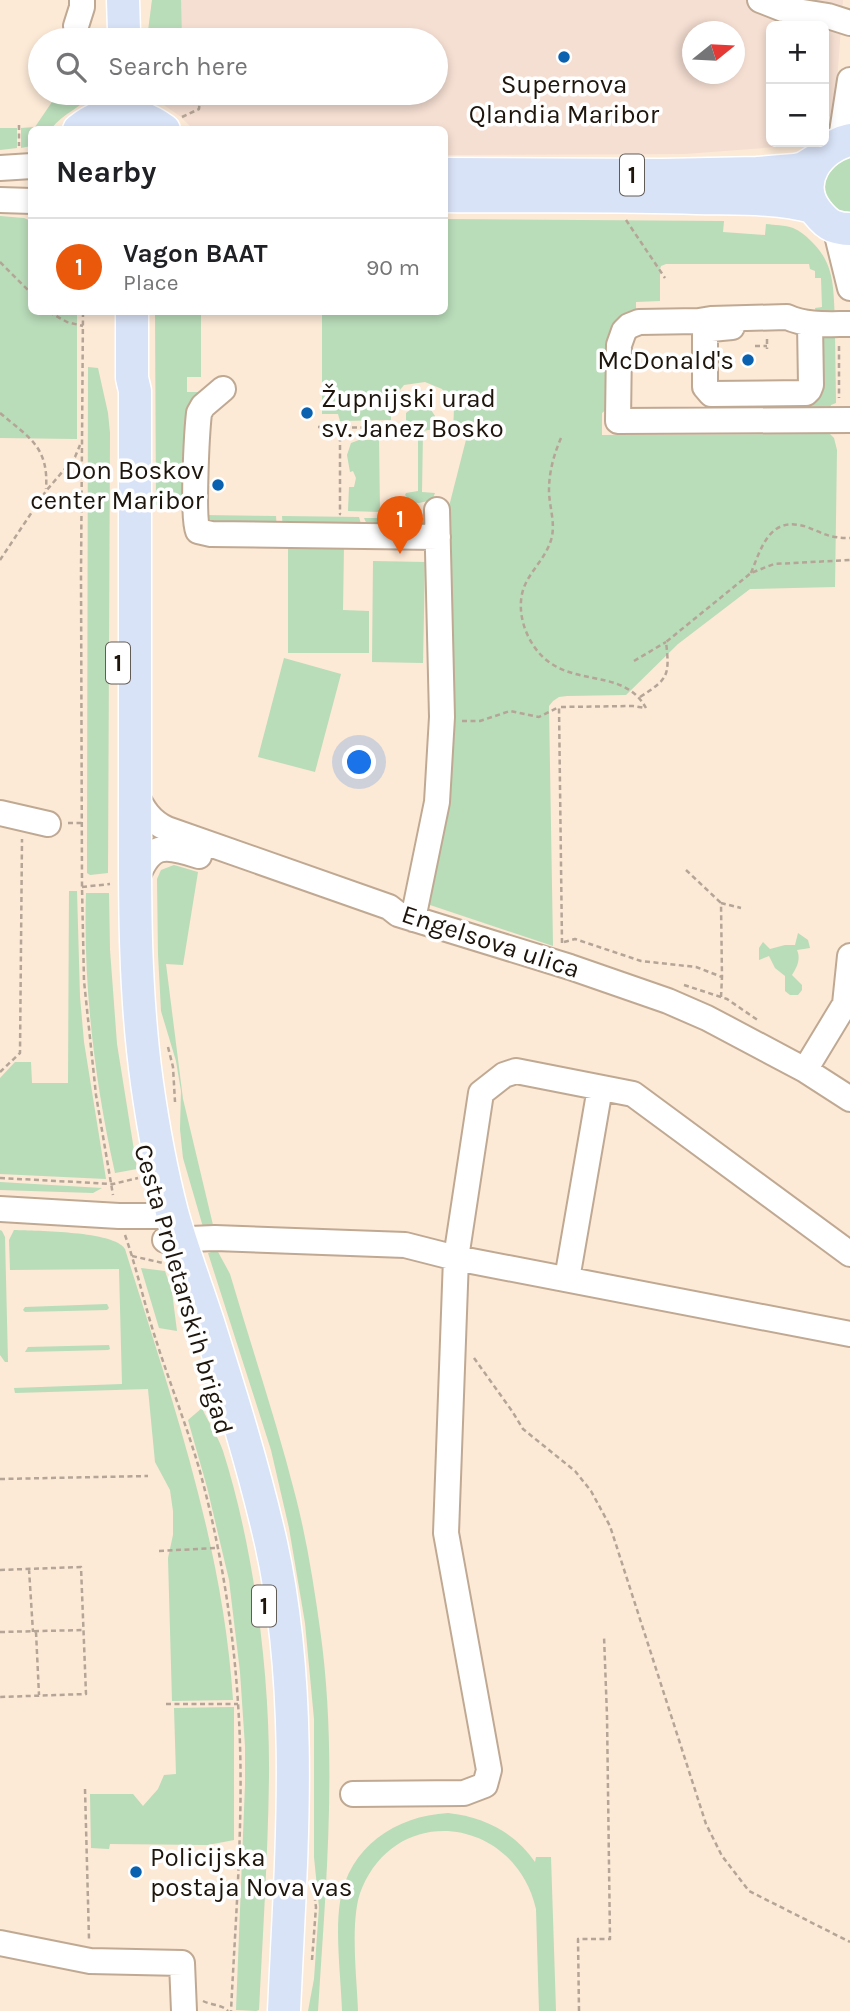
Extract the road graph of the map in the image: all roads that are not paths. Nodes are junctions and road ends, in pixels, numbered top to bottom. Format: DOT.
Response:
graph roads {
  1 [pos="82,0"];
  2 [pos="760,0"];
  3 [pos="850,23"];
  4 [pos="76,26"];
  5 [pos="850,80"];
  6 [pos="131,117"];
  7 [pos="85,126"];
  8 [pos="834,148"];
  9 [pos="26,159"];
  10 [pos="0,168"];
  11 [pos="448,174"];
  12 [pos="28,176"];
  13 [pos="0,177"];
  14 [pos="0,190"];
  15 [pos="28,191"];
  16 [pos="448,196"];
  17 [pos="0,200"];
  18 [pos="28,201"];
  19 [pos="833,221"];
  20 [pos="850,288"];
  21 [pos="114,315"];
  22 [pos="132,315"];
  23 [pos="139,315"];
  24 [pos="804,323"];
  25 [pos="844,334"];
  26 [pos="223,388"];
  27 [pos="135,391"];
  28 [pos="844,414"];
  29 [pos="437,510"];
  30 [pos="438,537"];
  31 [pos="135,793"];
  32 [pos="0,813"];
  33 [pos="48,824"];
  34 [pos="121,883"];
  35 [pos="405,916"];
  36 [pos="850,956"];
  37 [pos="843,1020"];
  38 [pos="805,1070"];
  39 [pos="600,1088"];
  40 [pos="850,1099"];
  41 [pos="0,1209"];
  42 [pos="168,1235"];
  43 [pos="850,1254"];
  44 [pos="456,1258"];
  45 [pos="566,1279"];
  46 [pos="850,1334"];
  47 [pos="353,1794"];
  48 [pos="0,1943"];
  49 [pos="184,2005"];
  50 [pos="267,2011"];
  51 [pos="284,2011"];
  1 -- 4 [label="street"];
  2 -- 3 [label="street"];
  5 -- 8 [label="street"];
  6 -- 7 [label="main road"];
  8 -- 11 [label="main road, 1"];
  8 -- 19 [label="main road"];
  9 -- 10 [label="street"];
  12 -- 13 [label="street"];
  14 -- 15 [label="street"];
  16 -- 19 [label="main road, 1"];
  17 -- 18 [label="street"];
  19 -- 20 [label="street"];
  21 -- 42 [label="main road, Cesta Proletarskih brigad / 1"];
  22 -- 27 [label="main road"];
  23 -- 27 [label="main road, 1"];
  24 -- 24 [label="street"];
  24 -- 25 [label="street"];
  24 -- 28 [label="street"];
  26 -- 30 [label="street"];
  27 -- 31 [label="main road, Cesta Proletarskih brigad / 1"];
  29 -- 30 [label="street"];
  30 -- 35 [label="street"];
  31 -- 34 [label="main road, Cesta Proletarskih brigad / 1"];
  31 -- 35 [label="street, Engelsova ulica"];
  32 -- 33 [label="street"];
  34 -- 35 [label="street"];
  34 -- 42 [label="main road, Cesta Proletarskih brigad / 1"];
  35 -- 38 [label="street, Engelsova ulica"];
  36 -- 37 [label="street"];
  37 -- 38 [label="street"];
  38 -- 40 [label="street, Engelsova ulica"];
  39 -- 43 [label="street"];
  39 -- 44 [label="street"];
  39 -- 45 [label="street"];
  41 -- 42 [label="street"];
  42 -- 44 [label="street"];
  42 -- 50 [label="main road, Cesta Proletarskih brigad / 1"];
  42 -- 51 [label="main road, Cesta Proletarskih brigad / 1"];
  44 -- 45 [label="street"];
  44 -- 47 [label="street"];
  45 -- 46 [label="street"];
  48 -- 49 [label="street"];
}
